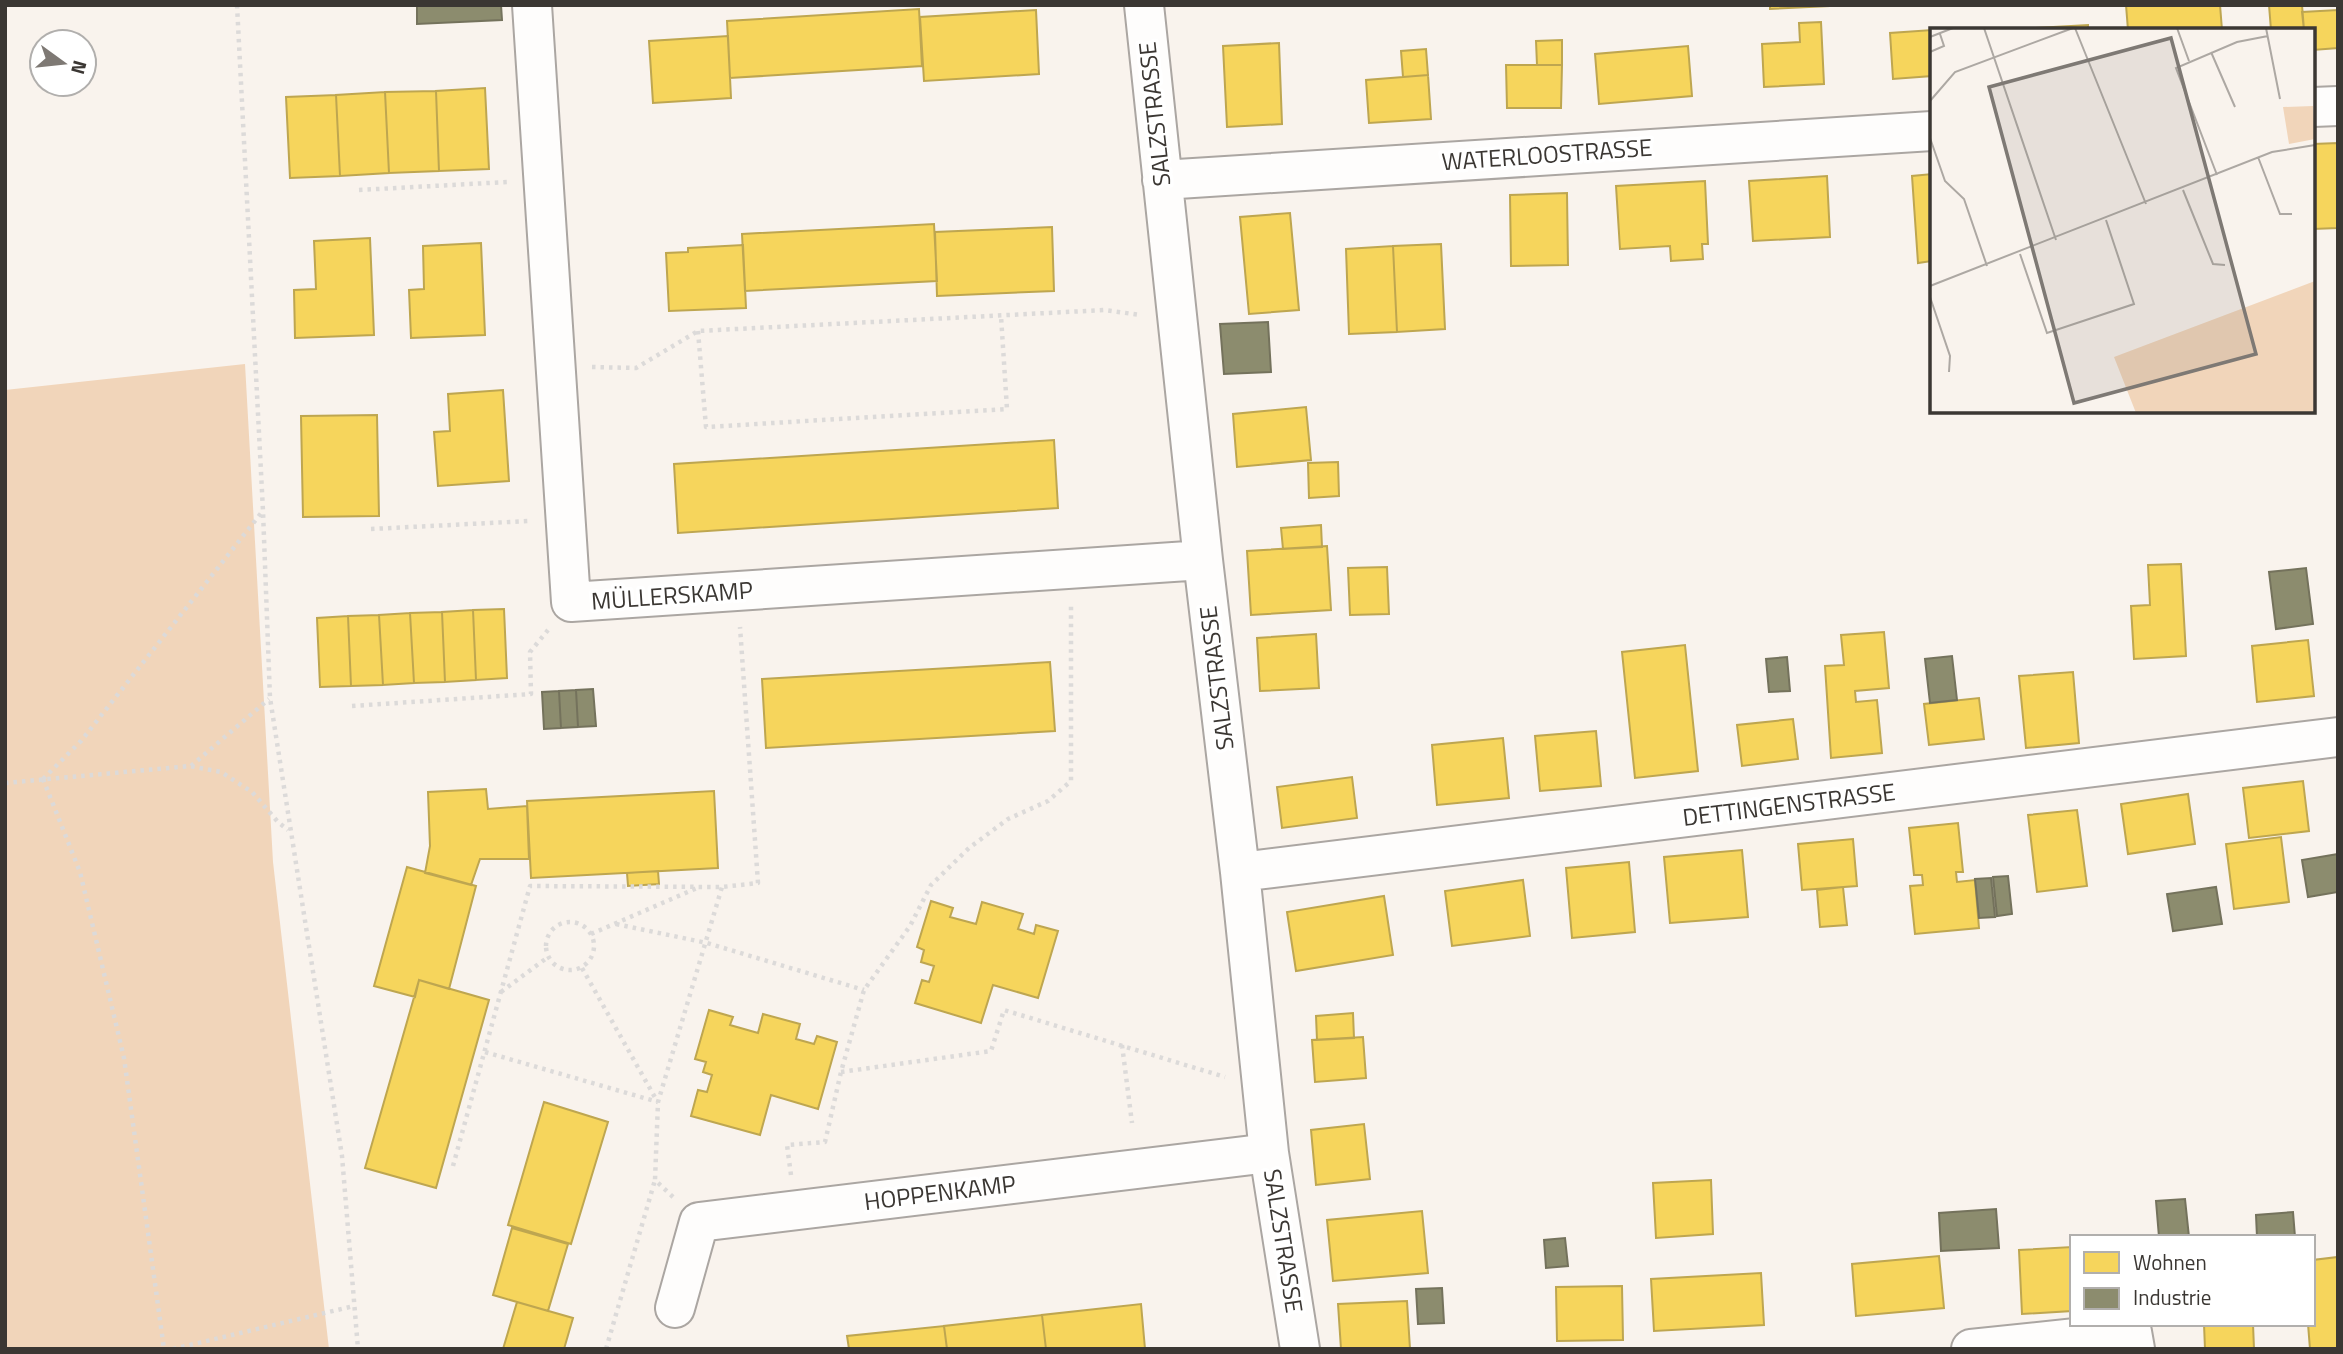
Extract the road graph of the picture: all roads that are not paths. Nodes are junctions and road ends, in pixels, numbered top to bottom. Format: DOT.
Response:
graph roads {
  1 [pos="532,5"];
  2 [pos="1144,5"];
  3 [pos="2338,106"];
  4 [pos="2315,107"];
  5 [pos="1930,131"];
  6 [pos="1162,180"];
  7 [pos="1203,560"];
  8 [pos="2338,737"];
  9 [pos="1240,872"];
  10 [pos="1269,1153"];
  11 [pos="675,1308"];
  12 [pos="1300,1349"];
  13 [pos="1971,1349"];
  14 [pos="2135,1349"];
  1 -- 7 [label="street, MÜLLERSKAMP"];
  2 -- 6 [label="street, SALZSTRASSE"];
  3 -- 4 [label="street"];
  5 -- 6 [label="street, WATERLOOSTRASSE"];
  6 -- 7 [label="street, SALZSTRASSE"];
  7 -- 9 [label="street, SALZSTRASSE"];
  8 -- 9 [label="street, DETTINGENSTRASSE"];
  9 -- 10 [label="street, SALZSTRASSE"];
  10 -- 11 [label="street, HOPPENKAMP"];
  10 -- 12 [label="street, SALZSTRASSE"];
  13 -- 14 [label="street"];
}
